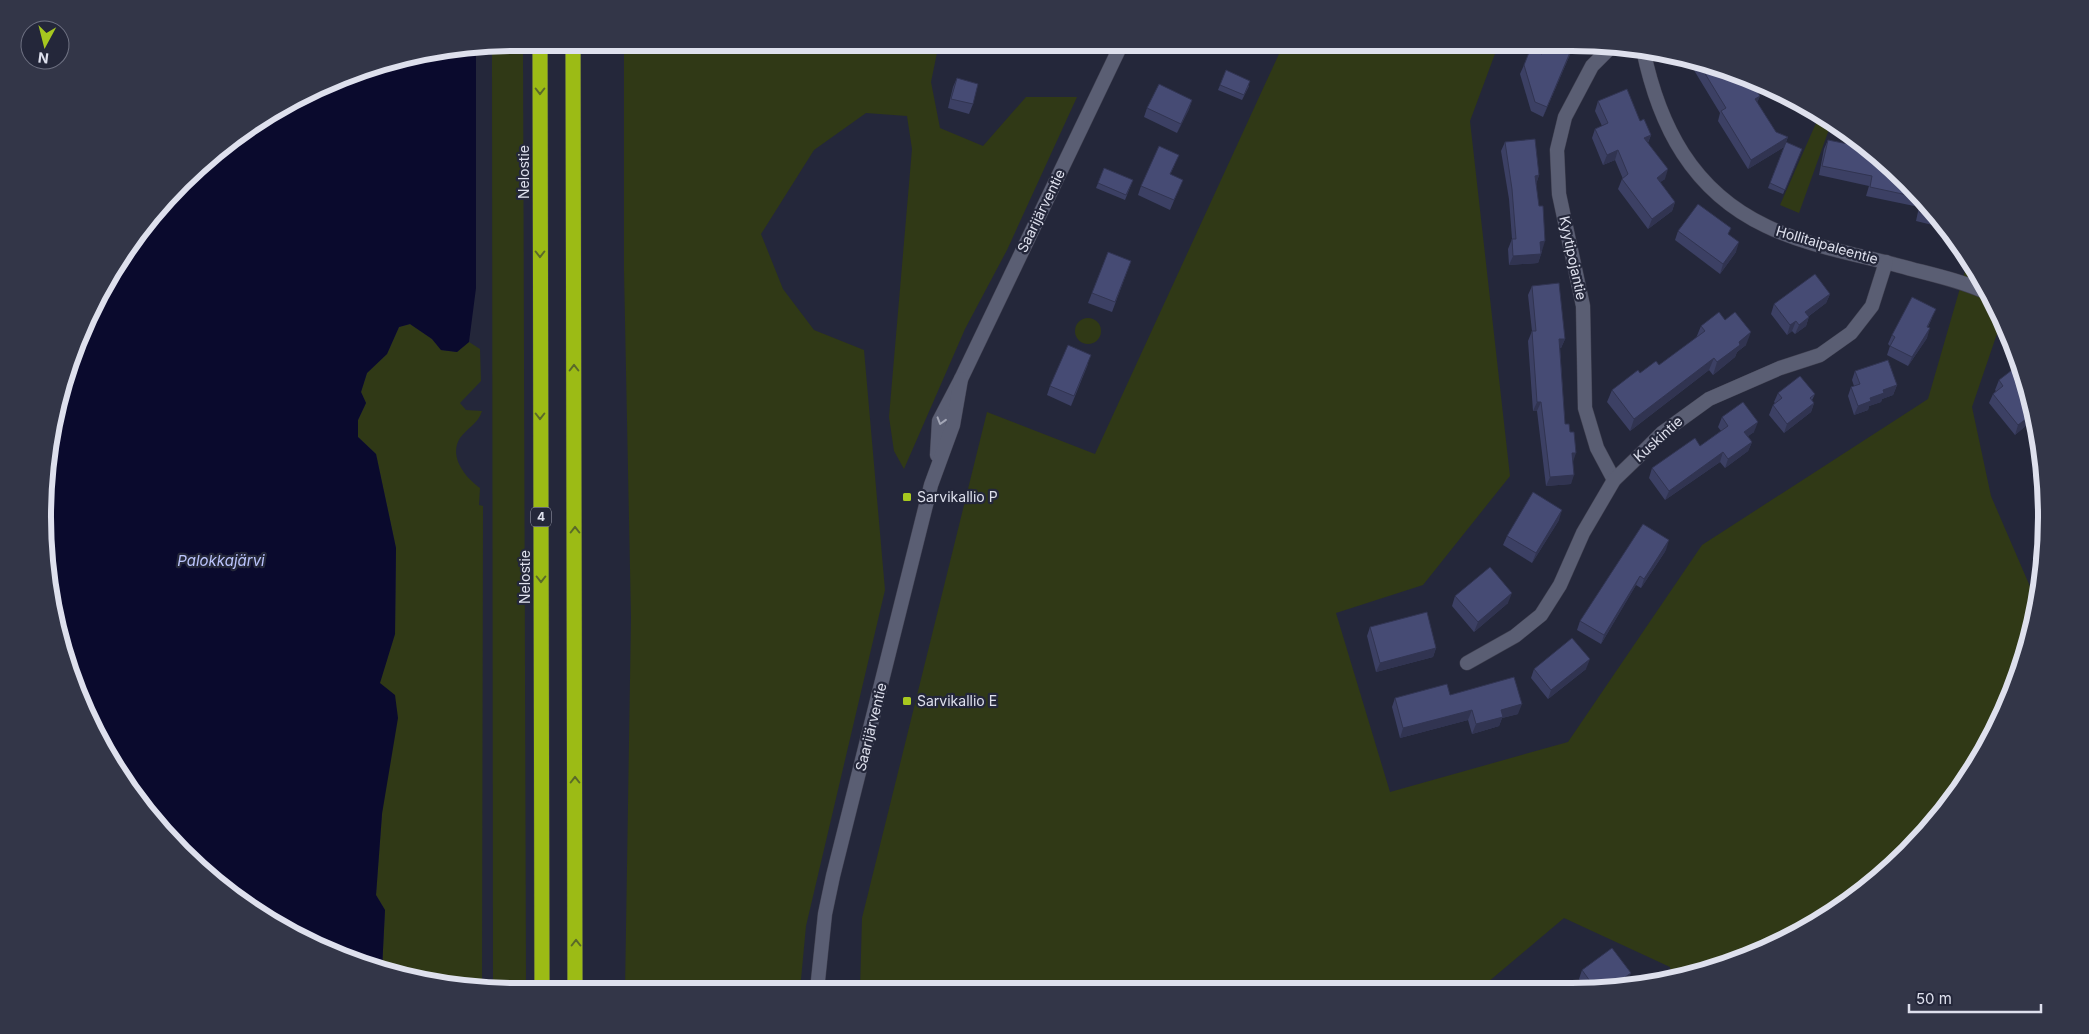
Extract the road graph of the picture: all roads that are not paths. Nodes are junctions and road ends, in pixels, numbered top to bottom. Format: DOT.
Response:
graph roads {
  1 [pos="540,51"];
  2 [pos="573,51"];
  3 [pos="1118,51"];
  4 [pos="1606,52"];
  5 [pos="1644,57"];
  6 [pos="1886,262"];
  7 [pos="1978,290"];
  8 [pos="1614,480"];
  9 [pos="1466,663"];
  10 [pos="542,983"];
  11 [pos="575,983"];
  12 [pos="818,983"];
  1 -- 10 [label="highway, Nelostie / 4, one-way"];
  11 -- 2 [label="highway, one-way"];
  3 -- 12 [label="street, Saarijärventie"];
  4 -- 8 [label="street, Kyytipojantie"];
  5 -- 6 [label="street, Hollitaipaleentie"];
  6 -- 7 [label="street, Hollitaipaleentie"];
  6 -- 8 [label="street, Kuskintie"];
  8 -- 9 [label="street, Kuskintie"];
}
